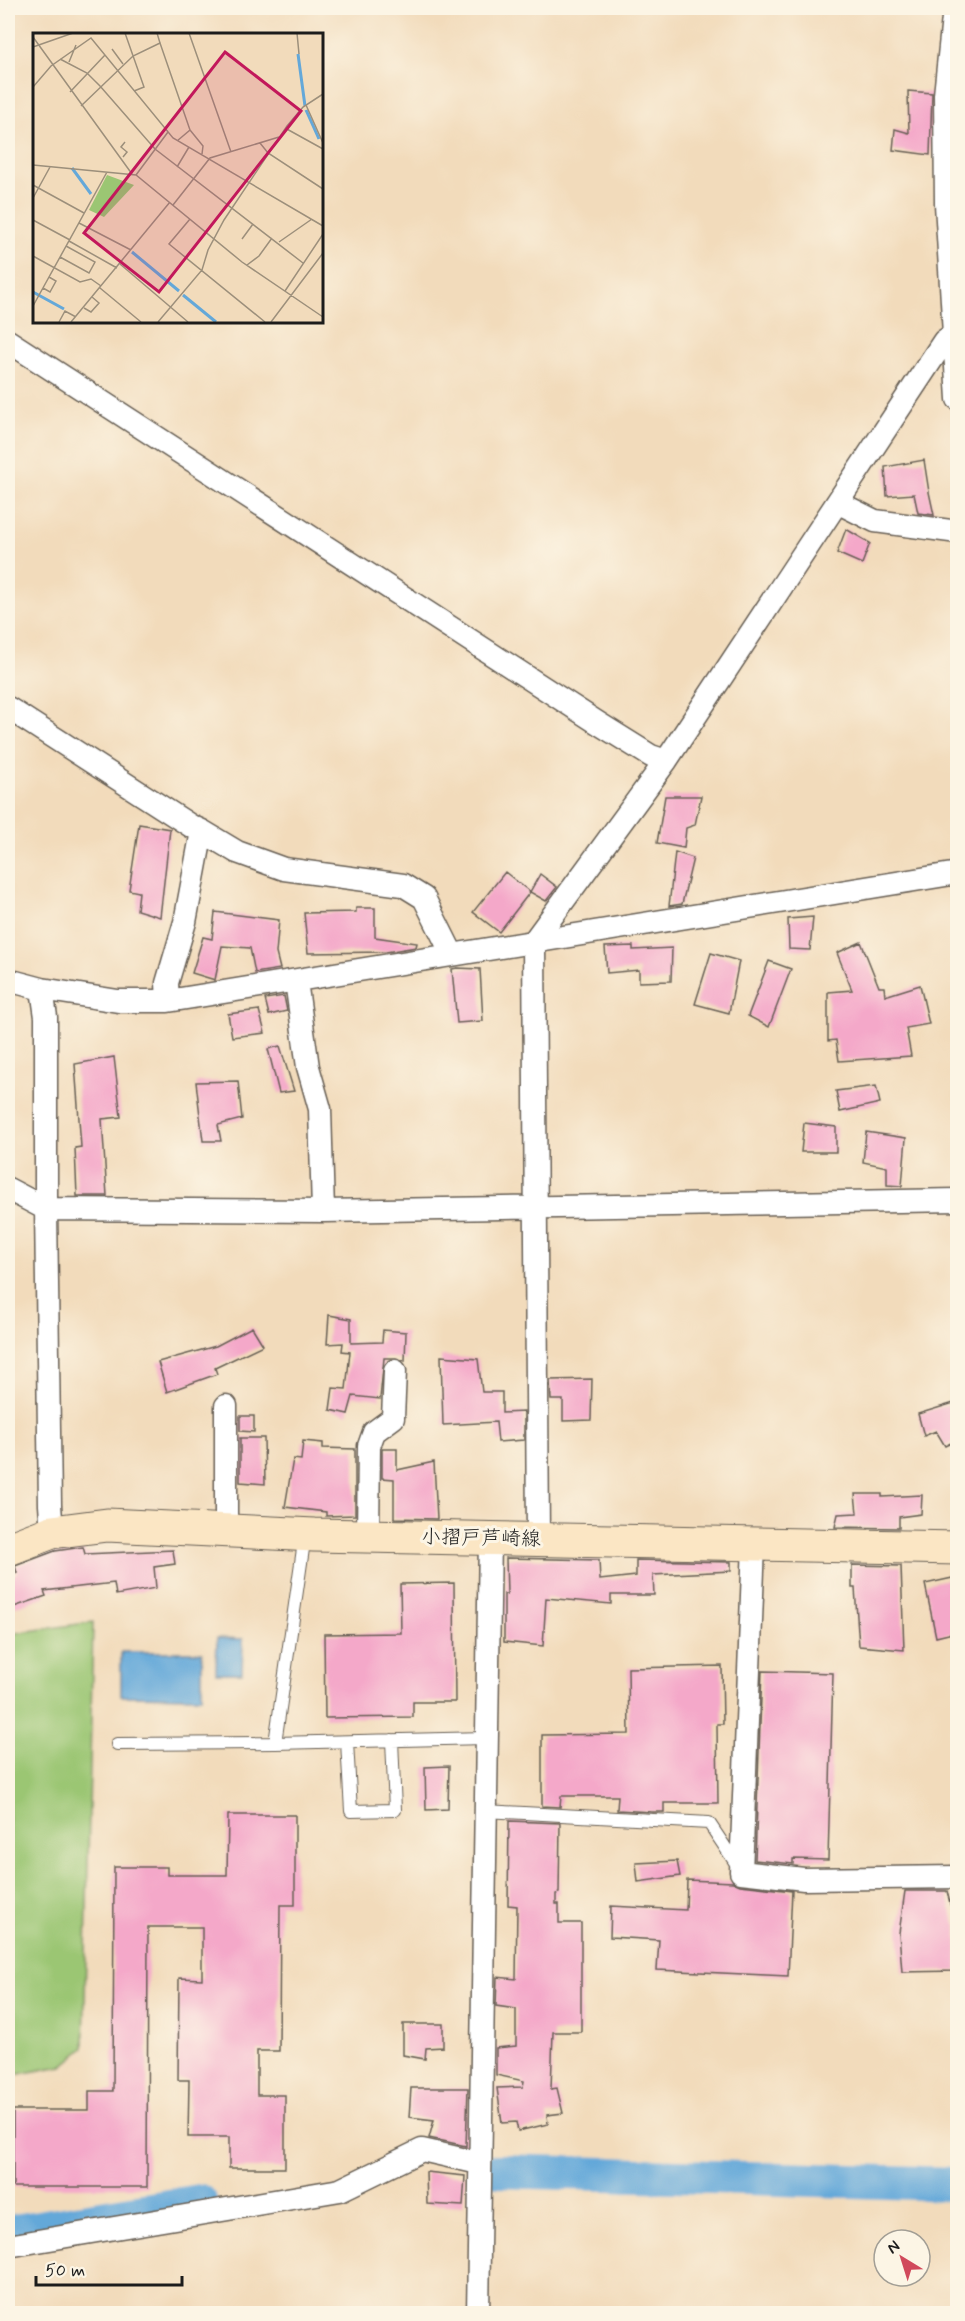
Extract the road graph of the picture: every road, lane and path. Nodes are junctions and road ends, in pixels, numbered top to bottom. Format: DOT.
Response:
graph roads {
  1 [pos="954,8"];
  2 [pos="952,225"];
  3 [pos="953,335"];
  4 [pos="8,341"];
  5 [pos="957,399"];
  6 [pos="839,503"];
  7 [pos="957,532"];
  8 [pos="8,708"];
  9 [pos="666,761"];
  10 [pos="202,831"];
  11 [pos="957,873"];
  12 [pos="534,941"];
  13 [pos="452,954"];
  14 [pos="8,980"];
  15 [pos="296,981"];
  16 [pos="42,989"];
  17 [pos="168,1001"];
  18 [pos="8,1189"];
  19 [pos="957,1200"];
  20 [pos="535,1208"];
  21 [pos="46,1209"];
  22 [pos="323,1211"];
  23 [pos="395,1371"];
  24 [pos="226,1406"];
  25 [pos="226,1530"];
  26 [pos="52,1532"];
  27 [pos="305,1534"];
  28 [pos="368,1536"];
  29 [pos="490,1538"];
  30 [pos="538,1538"];
  31 [pos="9,1544"];
  32 [pos="754,1545"];
  33 [pos="957,1548"];
  34 [pos="486,1738"];
  35 [pos="392,1740"];
  36 [pos="346,1742"];
  37 [pos="275,1743"];
  38 [pos="117,1744"];
  39 [pos="485,1811"];
  40 [pos="741,1872"];
  41 [pos="957,1877"];
  42 [pos="479,2163"];
  43 [pos="8,2246"];
  44 [pos="478,2313"];
  1 -- 2 [label="street"];
  2 -- 3 [label="street"];
  3 -- 5 [label="street"];
  3 -- 6 [label="street"];
  4 -- 9 [label="street"];
  6 -- 7 [label="street"];
  6 -- 9 [label="street"];
  8 -- 10 [label="street"];
  9 -- 12 [label="street"];
  10 -- 13 [label="street"];
  10 -- 17 [label="street"];
  11 -- 12 [label="street"];
  12 -- 13 [label="street"];
  12 -- 20 [label="street"];
  13 -- 15 [label="street"];
  14 -- 16 [label="street"];
  15 -- 17 [label="street"];
  15 -- 22 [label="street"];
  16 -- 17 [label="street"];
  16 -- 21 [label="street"];
  18 -- 21 [label="street"];
  19 -- 20 [label="street"];
  20 -- 22 [label="street"];
  20 -- 30 [label="street"];
  21 -- 22 [label="street"];
  21 -- 26 [label="street"];
  23 -- 28 [label="street"];
  24 -- 25 [label="street"];
  25 -- 26 [label="main road, 小摺戸芦崎線"];
  25 -- 27 [label="main road, 小摺戸芦崎線"];
  26 -- 31 [label="main road, 小摺戸芦崎線"];
  27 -- 28 [label="main road, 小摺戸芦崎線"];
  27 -- 37 [label="lane"];
  28 -- 29 [label="main road, 小摺戸芦崎線"];
  29 -- 30 [label="main road, 小摺戸芦崎線"];
  29 -- 34 [label="street"];
  30 -- 32 [label="main road, 小摺戸芦崎線"];
  32 -- 33 [label="main road, 小摺戸芦崎線"];
  32 -- 40 [label="street"];
  34 -- 35 [label="lane"];
  34 -- 39 [label="street"];
  35 -- 36 [label="lane"];
  35 -- 36 [label="lane"];
  36 -- 37 [label="lane"];
  37 -- 38 [label="lane"];
  39 -- 40 [label="lane"];
  39 -- 42 [label="street"];
  40 -- 41 [label="street"];
  42 -- 43 [label="street"];
  42 -- 44 [label="street"];
}
